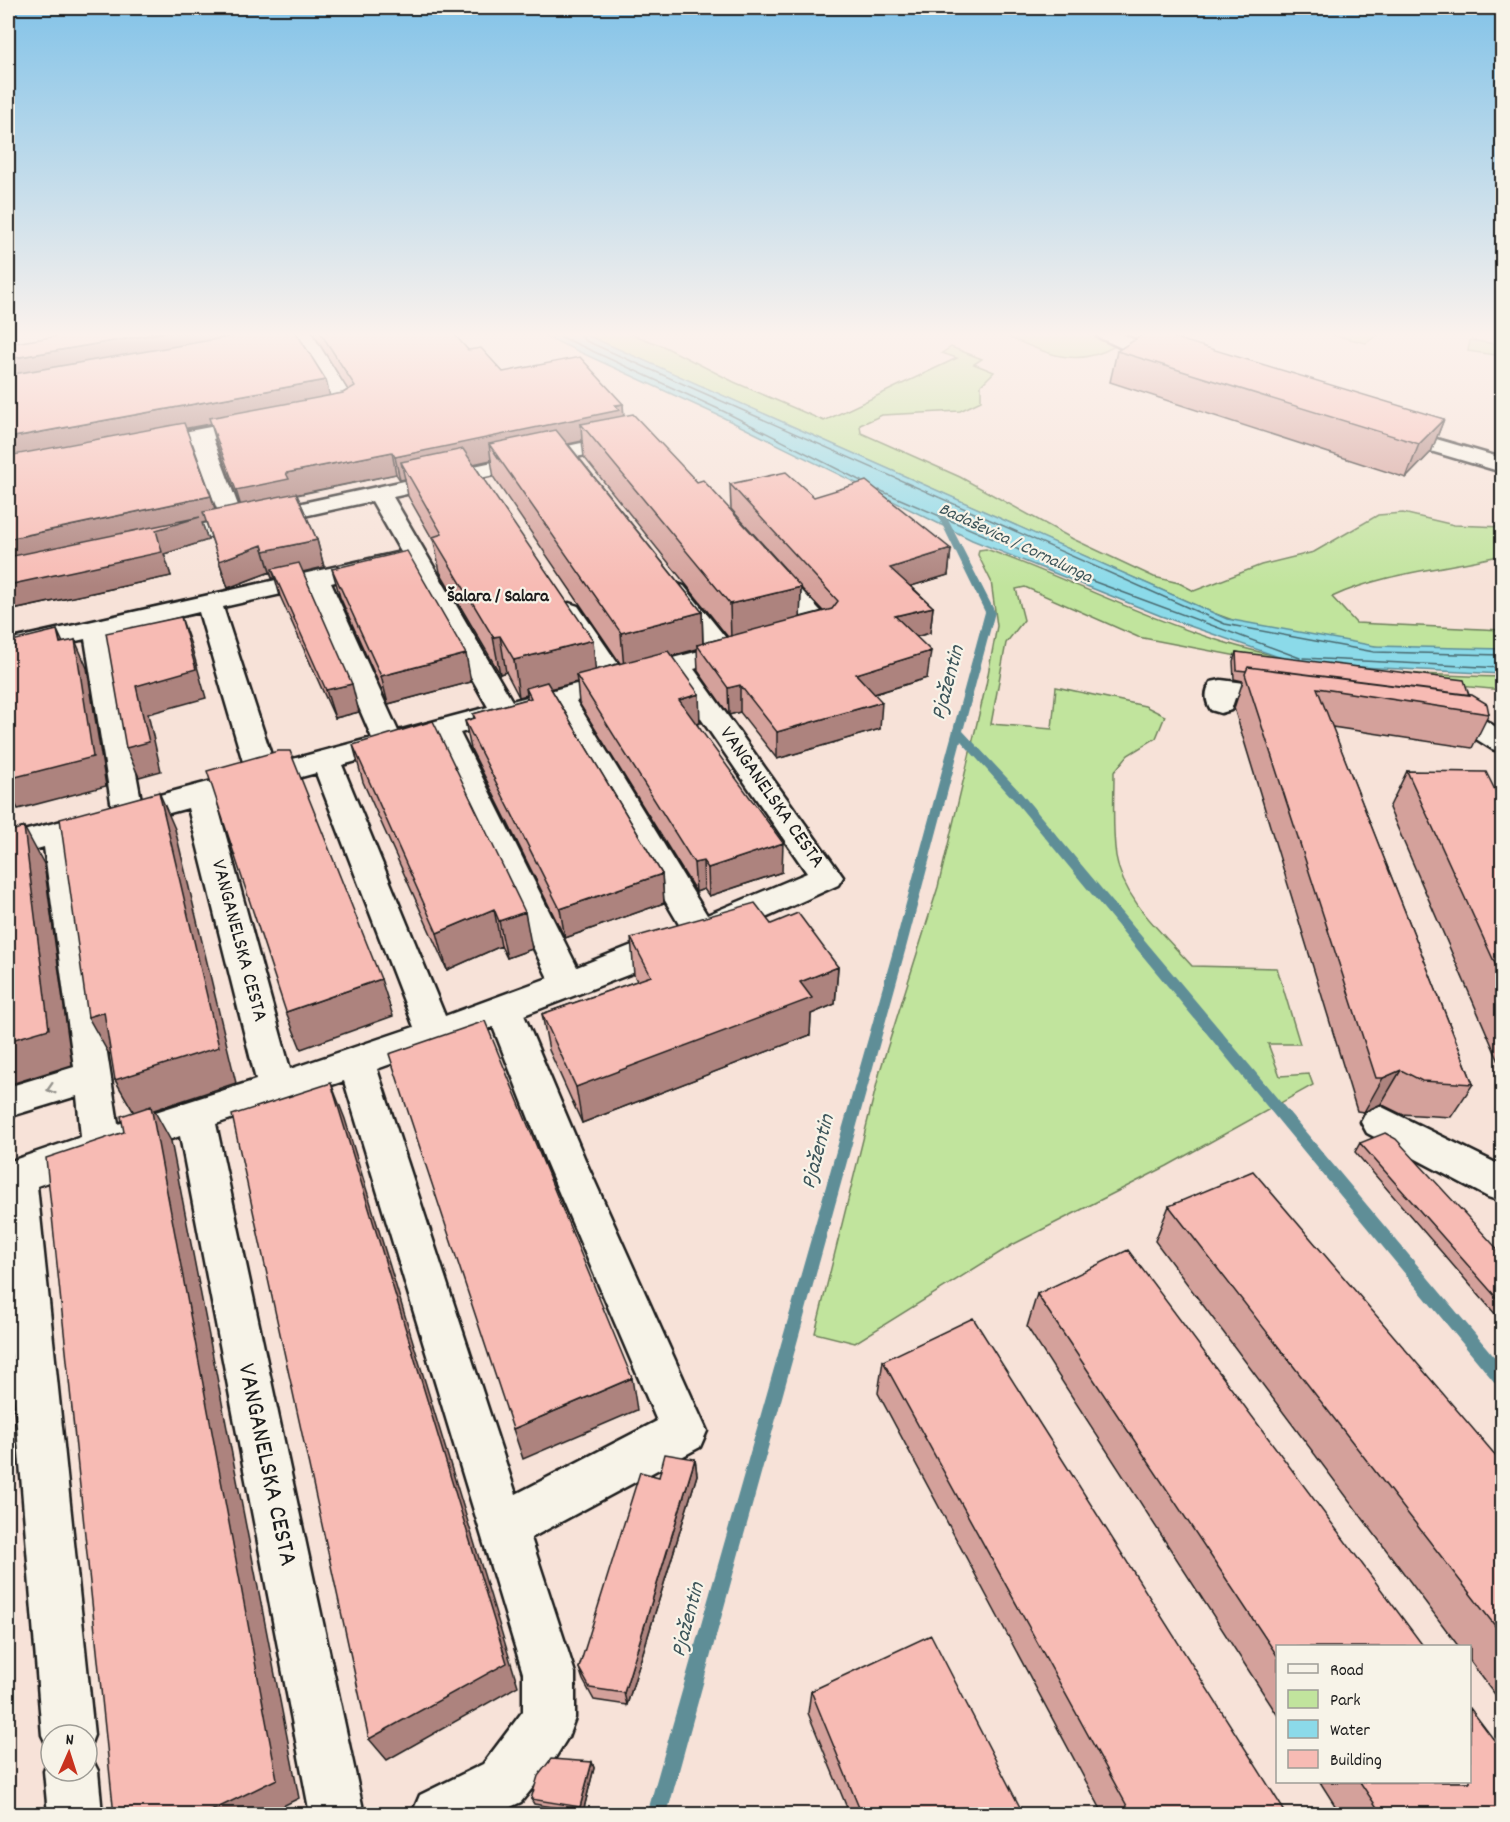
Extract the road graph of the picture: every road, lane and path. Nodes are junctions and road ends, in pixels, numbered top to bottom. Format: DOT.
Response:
graph roads {
  1 [pos="280,420"];
  2 [pos="1370,426"];
  3 [pos="201,435"];
  4 [pos="649,435"];
  5 [pos="121,450"];
  6 [pos="1503,465"];
  7 [pos="379,493"];
  8 [pos="234,525"];
  9 [pos="143,544"];
  10 [pos="415,556"];
  11 [pos="758,557"];
  12 [pos="659,571"];
  13 [pos="316,578"];
  14 [pos="559,596"];
  15 [pos="209,603"];
  16 [pos="96,628"];
  17 [pos="8,648"];
  18 [pos="724,653"];
  19 [pos="677,665"];
  20 [pos="616,682"];
  21 [pos="559,697"];
  22 [pos="1314,700"];
  23 [pos="1221,704"];
  24 [pos="505,712"];
  25 [pos="1418,713"];
  26 [pos="443,729"];
  27 [pos="389,743"];
  28 [pos="1503,743"];
  29 [pos="326,760"];
  30 [pos="263,777"];
  31 [pos="200,795"];
  32 [pos="128,814"];
  33 [pos="58,833"];
  34 [pos="8,846"];
  35 [pos="701,933"];
  36 [pos="568,983"];
  37 [pos="504,1009"];
  38 [pos="434,1033"];
  39 [pos="356,1060"];
  40 [pos="94,1076"];
  41 [pos="277,1088"];
  42 [pos="8,1102"];
  43 [pos="195,1116"];
  44 [pos="1380,1122"];
  45 [pos="101,1146"];
  46 [pos="1503,1185"];
  47 [pos="504,1526"];
  48 [pos="67,1723"];
  49 [pos="72,1783"];
  50 [pos="75,1815"];
  51 [pos="337,1815"];
  52 [pos="439,1815"];
  1 -- 3 [label="street"];
  2 -- 6 [label="street"];
  3 -- 5 [label="street"];
  3 -- 8 [label="street"];
  4 -- 7 [label="street"];
  7 -- 8 [label="street"];
  7 -- 10 [label="street"];
  8 -- 9 [label="street"];
  10 -- 13 [label="street"];
  10 -- 24 [label="street"];
  11 -- 18 [label="street"];
  12 -- 18 [label="street"];
  13 -- 15 [label="street"];
  13 -- 27 [label="street"];
  14 -- 20 [label="street"];
  15 -- 16 [label="street"];
  15 -- 30 [label="street"];
  16 -- 17 [label="street"];
  16 -- 32 [label="street"];
  18 -- 19 [label="street"];
  19 -- 20 [label="street"];
  19 -- 35 [label="street, VANGANELSKA CESTA"];
  20 -- 21 [label="street"];
  21 -- 24 [label="street"];
  21 -- 35 [label="street"];
  22 -- 23 [label="street"];
  24 -- 26 [label="street"];
  25 -- 28 [label="street"];
  26 -- 27 [label="street"];
  26 -- 36 [label="street"];
  27 -- 29 [label="street"];
  29 -- 30 [label="street"];
  29 -- 38 [label="street"];
  30 -- 31 [label="street"];
  31 -- 32 [label="street"];
  31 -- 41 [label="street, VANGANELSKA CESTA"];
  32 -- 33 [label="street"];
  33 -- 34 [label="street"];
  33 -- 40 [label="street"];
  35 -- 36 [label="street, VANGANELSKA CESTA"];
  36 -- 37 [label="street, VANGANELSKA CESTA"];
  37 -- 38 [label="street, VANGANELSKA CESTA"];
  37 -- 47 [label="street"];
  38 -- 39 [label="street, VANGANELSKA CESTA"];
  39 -- 41 [label="street, VANGANELSKA CESTA"];
  39 -- 47 [label="street"];
  40 -- 42 [label="street, one-way"];
  40 -- 45 [label="street"];
  41 -- 43 [label="street, VANGANELSKA CESTA"];
  43 -- 45 [label="street, VANGANELSKA CESTA"];
  43 -- 51 [label="street, VANGANELSKA CESTA"];
  44 -- 46 [label="street"];
  45 -- 48 [label="street, VANGANELSKA CESTA"];
  47 -- 52 [label="street"];
  49 -- 50 [label="street"];
}
